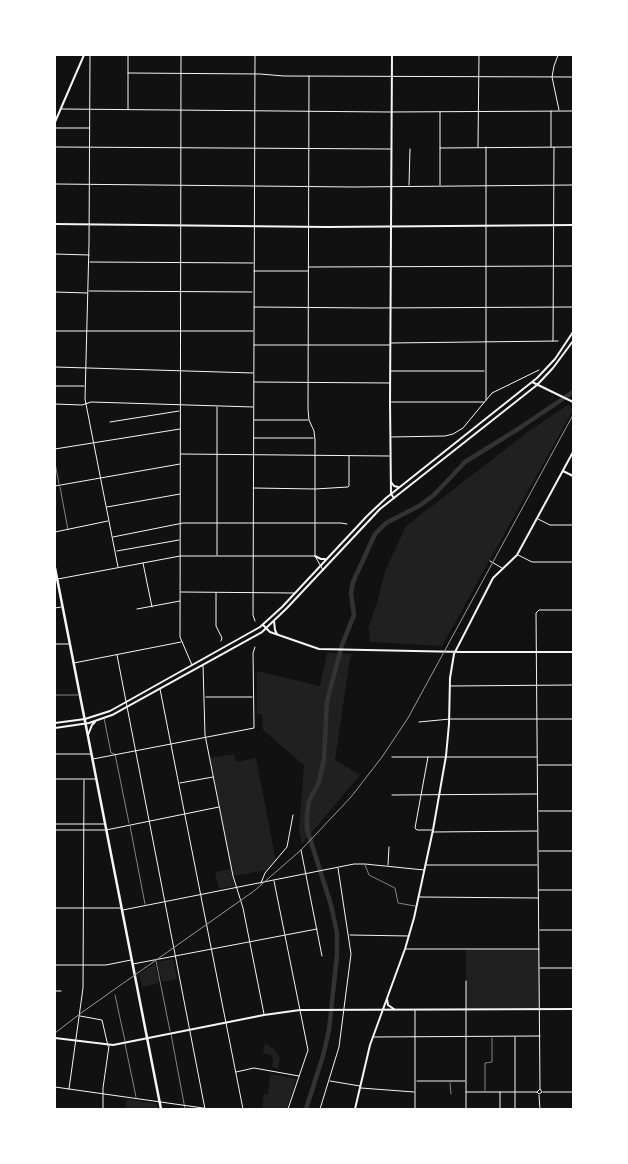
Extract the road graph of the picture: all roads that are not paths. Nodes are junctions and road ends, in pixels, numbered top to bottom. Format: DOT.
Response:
graph roads {
  1 [pos="84,55"];
  2 [pos="90,55"];
  3 [pos="128,55"];
  4 [pos="181,55"];
  5 [pos="255,55"];
  6 [pos="392,55"];
  7 [pos="478,55"];
  8 [pos="558,55"];
  9 [pos="128,73"];
  10 [pos="181,74"];
  11 [pos="255,74"];
  12 [pos="309,76"];
  13 [pos="392,77"];
  14 [pos="478,77"];
  15 [pos="552,77"];
  16 [pos="573,77"];
  17 [pos="60,109"];
  18 [pos="90,110"];
  19 [pos="128,110"];
  20 [pos="181,111"];
  21 [pos="254,111"];
  22 [pos="309,111"];
  23 [pos="391,111"];
  24 [pos="440,111"];
  25 [pos="478,111"];
  26 [pos="551,111"];
  27 [pos="559,111"];
  28 [pos="573,111"];
  29 [pos="55,122"];
  30 [pos="55,128"];
  31 [pos="90,128"];
  32 [pos="55,147"];
  33 [pos="90,147"];
  34 [pos="552,147"];
  35 [pos="181,148"];
  36 [pos="440,148"];
  37 [pos="478,148"];
  38 [pos="486,148"];
  39 [pos="573,148"];
  40 [pos="254,149"];
  41 [pos="309,149"];
  42 [pos="391,149"];
  43 [pos="410,149"];
  44 [pos="55,184"];
  45 [pos="90,184"];
  46 [pos="181,185"];
  47 [pos="554,185"];
  48 [pos="573,185"];
  49 [pos="254,186"];
  50 [pos="308,186"];
  51 [pos="391,186"];
  52 [pos="409,186"];
  53 [pos="440,186"];
  54 [pos="486,186"];
  55 [pos="55,224"];
  56 [pos="89,225"];
  57 [pos="553,225"];
  58 [pos="573,225"];
  59 [pos="180,226"];
  60 [pos="254,226"];
  61 [pos="308,226"];
  62 [pos="391,226"];
  63 [pos="486,226"];
  64 [pos="55,254"];
  65 [pos="89,255"];
  66 [pos="89,262"];
  67 [pos="180,262"];
  68 [pos="254,262"];
  69 [pos="553,266"];
  70 [pos="573,266"];
  71 [pos="308,267"];
  72 [pos="391,267"];
  73 [pos="485,267"];
  74 [pos="254,271"];
  75 [pos="308,271"];
  76 [pos="55,292"];
  77 [pos="88,292"];
  78 [pos="180,292"];
  79 [pos="254,292"];
  80 [pos="254,307"];
  81 [pos="553,307"];
  82 [pos="573,307"];
  83 [pos="308,308"];
  84 [pos="390,308"];
  85 [pos="485,308"];
  86 [pos="180,330"];
  87 [pos="254,330"];
  88 [pos="55,331"];
  89 [pos="87,331"];
  90 [pos="573,332"];
  91 [pos="553,341"];
  92 [pos="558,341"];
  93 [pos="573,341"];
  94 [pos="485,342"];
  95 [pos="390,344"];
  96 [pos="254,345"];
  97 [pos="308,345"];
  98 [pos="55,367"];
  99 [pos="86,368"];
  100 [pos="180,370"];
  101 [pos="485,370"];
  102 [pos="539,370"];
  103 [pos="390,371"];
  104 [pos="254,373"];
  105 [pos="254,382"];
  106 [pos="532,382"];
  107 [pos="308,383"];
  108 [pos="390,383"];
  109 [pos="537,385"];
  110 [pos="55,386"];
  111 [pos="85,386"];
  112 [pos="486,400"];
  113 [pos="572,401"];
  114 [pos="390,402"];
  115 [pos="484,402"];
  116 [pos="55,404"];
  117 [pos="86,404"];
  118 [pos="180,404"];
  119 [pos="217,406"];
  120 [pos="253,406"];
  121 [pos="180,411"];
  122 [pos="253,420"];
  123 [pos="309,420"];
  124 [pos="110,422"];
  125 [pos="180,429"];
  126 [pos="390,437"];
  127 [pos="254,438"];
  128 [pos="314,438"];
  129 [pos="94,443"];
  130 [pos="55,449"];
  131 [pos="573,452"];
  132 [pos="180,454"];
  133 [pos="217,455"];
  134 [pos="254,455"];
  135 [pos="315,455"];
  136 [pos="350,455"];
  137 [pos="391,456"];
  138 [pos="55,463"];
  139 [pos="180,464"];
  140 [pos="563,471"];
  141 [pos="573,476"];
  142 [pos="101,477"];
  143 [pos="391,482"];
  144 [pos="60,485"];
  145 [pos="55,486"];
  146 [pos="400,486"];
  147 [pos="253,488"];
  148 [pos="315,489"];
  149 [pos="180,494"];
  150 [pos="391,494"];
  151 [pos="394,498"];
  152 [pos="106,507"];
  153 [pos="537,519"];
  154 [pos="109,521"];
  155 [pos="217,523"];
  156 [pos="253,523"];
  157 [pos="315,523"];
  158 [pos="180,524"];
  159 [pos="347,524"];
  160 [pos="573,525"];
  161 [pos="68,530"];
  162 [pos="55,532"];
  163 [pos="112,537"];
  164 [pos="180,540"];
  165 [pos="115,552"];
  166 [pos="517,555"];
  167 [pos="180,556"];
  168 [pos="217,556"];
  169 [pos="253,556"];
  170 [pos="315,556"];
  171 [pos="327,558"];
  172 [pos="490,561"];
  173 [pos="573,562"];
  174 [pos="143,563"];
  175 [pos="320,566"];
  176 [pos="118,567"];
  177 [pos="502,568"];
  178 [pos="55,569"];
  179 [pos="323,570"];
  180 [pos="57,580"];
  181 [pos="180,592"];
  182 [pos="253,592"];
  183 [pos="216,593"];
  184 [pos="295,593"];
  185 [pos="180,601"];
  186 [pos="63,607"];
  187 [pos="152,607"];
  188 [pos="55,608"];
  189 [pos="137,610"];
  190 [pos="573,610"];
  191 [pos="255,621"];
  192 [pos="274,622"];
  193 [pos="262,625"];
  194 [pos="267,628"];
  195 [pos="277,634"];
  196 [pos="221,641"];
  197 [pos="182,642"];
  198 [pos="55,644"];
  199 [pos="70,644"];
  200 [pos="255,647"];
  201 [pos="455,652"];
  202 [pos="537,652"];
  203 [pos="573,652"];
  204 [pos="117,655"];
  205 [pos="74,663"];
  206 [pos="204,665"];
  207 [pos="192,666"];
  208 [pos="537,685"];
  209 [pos="573,685"];
  210 [pos="449,686"];
  211 [pos="160,689"];
  212 [pos="55,695"];
  213 [pos="80,695"];
  214 [pos="205,697"];
  215 [pos="254,697"];
  216 [pos="126,702"];
  217 [pos="127,708"];
  218 [pos="104,718"];
  219 [pos="85,719"];
  220 [pos="450,719"];
  221 [pos="537,719"];
  222 [pos="573,719"];
  223 [pos="96,721"];
  224 [pos="419,722"];
  225 [pos="55,723"];
  226 [pos="86,724"];
  227 [pos="55,728"];
  228 [pos="206,737"];
  229 [pos="88,738"];
  230 [pos="171,744"];
  231 [pos="135,750"];
  232 [pos="91,753"];
  233 [pos="55,754"];
  234 [pos="115,754"];
  235 [pos="428,756"];
  236 [pos="446,756"];
  237 [pos="392,757"];
  238 [pos="538,757"];
  239 [pos="92,759"];
  240 [pos="538,765"];
  241 [pos="573,765"];
  242 [pos="214,777"];
  243 [pos="96,778"];
  244 [pos="55,779"];
  245 [pos="84,780"];
  246 [pos="179,783"];
  247 [pos="392,794"];
  248 [pos="420,794"];
  249 [pos="439,794"];
  250 [pos="538,794"];
  251 [pos="220,807"];
  252 [pos="538,811"];
  253 [pos="573,811"];
  254 [pos="185,814"];
  255 [pos="293,815"];
  256 [pos="149,821"];
  257 [pos="55,824"];
  258 [pos="84,824"];
  259 [pos="105,824"];
  260 [pos="130,825"];
  261 [pos="55,830"];
  262 [pos="84,830"];
  263 [pos="106,830"];
  264 [pos="432,831"];
  265 [pos="538,831"];
  266 [pos="389,847"];
  267 [pos="301,850"];
  268 [pos="538,851"];
  269 [pos="573,851"];
  270 [pos="365,864"];
  271 [pos="426,865"];
  272 [pos="538,865"];
  273 [pos="388,866"];
  274 [pos="338,867"];
  275 [pos="424,870"];
  276 [pos="306,874"];
  277 [pos="274,881"];
  278 [pos="261,883"];
  279 [pos="236,888"];
  280 [pos="539,890"];
  281 [pos="573,890"];
  282 [pos="201,895"];
  283 [pos="418,897"];
  284 [pos="539,898"];
  285 [pos="165,902"];
  286 [pos="145,906"];
  287 [pos="417,906"];
  288 [pos="55,908"];
  289 [pos="83,908"];
  290 [pos="122,909"];
  291 [pos="317,928"];
  292 [pos="539,930"];
  293 [pos="573,930"];
  294 [pos="285,935"];
  295 [pos="350,935"];
  296 [pos="409,936"];
  297 [pos="249,942"];
  298 [pos="212,949"];
  299 [pos="405,949"];
  300 [pos="539,949"];
  301 [pos="322,956"];
  302 [pos="175,957"];
  303 [pos="132,960"];
  304 [pos="156,960"];
  305 [pos="133,964"];
  306 [pos="55,965"];
  307 [pos="83,965"];
  308 [pos="539,968"];
  309 [pos="573,968"];
  310 [pos="466,981"];
  311 [pos="55,991"];
  312 [pos="61,991"];
  313 [pos="115,995"];
  314 [pos="387,996"];
  315 [pos="466,1009"];
  316 [pos="573,1009"];
  317 [pos="300,1010"];
  318 [pos="343,1010"];
  319 [pos="382,1010"];
  320 [pos="396,1010"];
  321 [pos="415,1010"];
  322 [pos="539,1010"];
  323 [pos="264,1015"];
  324 [pos="80,1016"];
  325 [pos="226,1023"];
  326 [pos="190,1030"];
  327 [pos="170,1034"];
  328 [pos="466,1036"];
  329 [pos="492,1036"];
  330 [pos="515,1036"];
  331 [pos="540,1036"];
  332 [pos="373,1037"];
  333 [pos="415,1037"];
  334 [pos="55,1038"];
  335 [pos="147,1039"];
  336 [pos="76,1041"];
  337 [pos="125,1043"];
  338 [pos="108,1046"];
  339 [pos="236,1072"];
  340 [pos="299,1076"];
  341 [pos="329,1081"];
  342 [pos="450,1081"];
  343 [pos="466,1081"];
  344 [pos="415,1082"];
  345 [pos="55,1087"];
  346 [pos="360,1087"];
  347 [pos="69,1089"];
  348 [pos="540,1089"];
  349 [pos="415,1092"];
  350 [pos="466,1092"];
  351 [pos="485,1092"];
  352 [pos="500,1092"];
  353 [pos="515,1092"];
  354 [pos="537,1092"];
  355 [pos="542,1092"];
  356 [pos="573,1092"];
  357 [pos="103,1094"];
  358 [pos="451,1094"];
  359 [pos="539,1094"];
  360 [pos="136,1098"];
  361 [pos="160,1102"];
  362 [pos="184,1105"];
  363 [pos="103,1109"];
  364 [pos="161,1109"];
  365 [pos="185,1109"];
  366 [pos="205,1109"];
  367 [pos="210,1109"];
  368 [pos="243,1109"];
  369 [pos="288,1109"];
  370 [pos="320,1109"];
  371 [pos="355,1109"];
  372 [pos="415,1109"];
  373 [pos="466,1109"];
  374 [pos="500,1109"];
  375 [pos="515,1109"];
  376 [pos="540,1109"];
  1 -- 17 [label="street"];
  2 -- 18 [label="street"];
  3 -- 9 [label="street"];
  4 -- 10 [label="street"];
  5 -- 11 [label="street"];
  6 -- 13 [label="street"];
  7 -- 14 [label="street"];
  8 -- 15 [label="street"];
  9 -- 10 [label="street"];
  9 -- 19 [label="street"];
  10 -- 11 [label="street"];
  10 -- 20 [label="street"];
  11 -- 12 [label="street"];
  11 -- 21 [label="street"];
  12 -- 13 [label="street"];
  12 -- 22 [label="street"];
  13 -- 14 [label="street"];
  13 -- 23 [label="street"];
  14 -- 15 [label="street"];
  14 -- 25 [label="street"];
  15 -- 16 [label="street"];
  15 -- 27 [label="street"];
  17 -- 18 [label="street"];
  17 -- 29 [label="street"];
  18 -- 19 [label="street"];
  18 -- 31 [label="street"];
  19 -- 20 [label="street"];
  20 -- 21 [label="street"];
  20 -- 35 [label="street"];
  21 -- 22 [label="street"];
  21 -- 40 [label="street"];
  22 -- 23 [label="street"];
  22 -- 41 [label="street"];
  23 -- 24 [label="street"];
  23 -- 42 [label="street"];
  24 -- 25 [label="street"];
  24 -- 36 [label="street"];
  25 -- 26 [label="street"];
  25 -- 37 [label="street"];
  26 -- 27 [label="street"];
  26 -- 34 [label="street"];
  27 -- 28 [label="street"];
  30 -- 31 [label="street"];
  31 -- 33 [label="street"];
  32 -- 33 [label="street"];
  33 -- 35 [label="street"];
  33 -- 45 [label="street"];
  34 -- 38 [label="street"];
  34 -- 39 [label="street"];
  34 -- 47 [label="street"];
  35 -- 40 [label="street"];
  35 -- 46 [label="street"];
  36 -- 37 [label="street"];
  36 -- 53 [label="street"];
  37 -- 38 [label="street"];
  38 -- 54 [label="street"];
  40 -- 41 [label="street"];
  40 -- 49 [label="street"];
  41 -- 42 [label="street"];
  41 -- 50 [label="street"];
  42 -- 51 [label="street"];
  43 -- 52 [label="street"];
  44 -- 45 [label="street"];
  45 -- 46 [label="street"];
  45 -- 56 [label="street"];
  46 -- 49 [label="street"];
  46 -- 59 [label="street"];
  47 -- 48 [label="street"];
  47 -- 54 [label="street"];
  47 -- 57 [label="street"];
  49 -- 50 [label="street"];
  49 -- 60 [label="street"];
  50 -- 51 [label="street"];
  50 -- 61 [label="street"];
  51 -- 52 [label="street"];
  51 -- 62 [label="street"];
  52 -- 53 [label="street"];
  53 -- 54 [label="street"];
  54 -- 63 [label="street"];
  55 -- 56 [label="street"];
  56 -- 59 [label="street"];
  56 -- 65 [label="street"];
  57 -- 58 [label="street"];
  57 -- 63 [label="street"];
  57 -- 69 [label="street"];
  59 -- 60 [label="street"];
  59 -- 67 [label="street"];
  60 -- 61 [label="street"];
  60 -- 68 [label="street"];
  61 -- 62 [label="street"];
  61 -- 71 [label="street"];
  62 -- 63 [label="street"];
  62 -- 72 [label="street"];
  63 -- 73 [label="street"];
  64 -- 65 [label="street"];
  65 -- 66 [label="street"];
  66 -- 67 [label="street"];
  66 -- 77 [label="street"];
  67 -- 68 [label="street"];
  67 -- 78 [label="street"];
  68 -- 74 [label="street"];
  69 -- 70 [label="street"];
  69 -- 73 [label="street"];
  69 -- 81 [label="street"];
  71 -- 72 [label="street"];
  71 -- 75 [label="street"];
  72 -- 73 [label="street"];
  72 -- 84 [label="street"];
  73 -- 85 [label="street"];
  74 -- 75 [label="street"];
  74 -- 79 [label="street"];
  75 -- 83 [label="street"];
  76 -- 77 [label="street"];
  77 -- 78 [label="street"];
  77 -- 89 [label="street"];
  78 -- 79 [label="street"];
  78 -- 86 [label="street"];
  79 -- 80 [label="street"];
  80 -- 83 [label="street"];
  80 -- 87 [label="street"];
  81 -- 82 [label="street"];
  81 -- 85 [label="street"];
  81 -- 91 [label="street"];
  83 -- 84 [label="street"];
  83 -- 97 [label="street"];
  84 -- 85 [label="street"];
  84 -- 95 [label="street"];
  85 -- 94 [label="street"];
  86 -- 87 [label="street"];
  86 -- 89 [label="street"];
  86 -- 100 [label="street"];
  87 -- 96 [label="street"];
  88 -- 89 [label="street"];
  89 -- 99 [label="street"];
  90 -- 106 [label="street"];
  91 -- 92 [label="street"];
  91 -- 94 [label="street"];
  93 -- 109 [label="street"];
  94 -- 95 [label="street"];
  94 -- 101 [label="street"];
  95 -- 97 [label="street"];
  95 -- 103 [label="street"];
  96 -- 97 [label="street"];
  96 -- 104 [label="street"];
  97 -- 107 [label="street"];
  98 -- 99 [label="street"];
  99 -- 100 [label="street"];
  99 -- 111 [label="street"];
  100 -- 104 [label="street"];
  100 -- 118 [label="street"];
  101 -- 103 [label="street"];
  101 -- 112 [label="street"];
  102 -- 112 [label="street"];
  103 -- 108 [label="street"];
  104 -- 105 [label="street"];
  105 -- 107 [label="street"];
  105 -- 120 [label="street"];
  106 -- 109 [label="street"];
  106 -- 146 [label="street"];
  107 -- 108 [label="street"];
  107 -- 123 [label="street"];
  108 -- 114 [label="street"];
  109 -- 113 [label="street"];
  109 -- 151 [label="street"];
  110 -- 111 [label="street"];
  111 -- 117 [label="street"];
  112 -- 115 [label="street"];
  114 -- 115 [label="street"];
  114 -- 126 [label="street"];
  115 -- 126 [label="street"];
  116 -- 117 [label="street"];
  117 -- 118 [label="street"];
  117 -- 129 [label="street"];
  118 -- 119 [label="street"];
  118 -- 121 [label="street"];
  119 -- 120 [label="street"];
  119 -- 133 [label="street"];
  120 -- 122 [label="street"];
  121 -- 124 [label="street"];
  121 -- 125 [label="street"];
  122 -- 123 [label="street"];
  122 -- 127 [label="street"];
  123 -- 128 [label="street"];
  125 -- 129 [label="street"];
  125 -- 132 [label="street"];
  126 -- 137 [label="street"];
  127 -- 128 [label="street"];
  127 -- 134 [label="street"];
  128 -- 135 [label="street"];
  129 -- 130 [label="street"];
  129 -- 142 [label="street"];
  131 -- 140 [label="street"];
  132 -- 133 [label="street"];
  132 -- 139 [label="street"];
  133 -- 134 [label="street"];
  133 -- 155 [label="street"];
  134 -- 135 [label="street"];
  134 -- 147 [label="street"];
  135 -- 136 [label="street"];
  135 -- 148 [label="street"];
  136 -- 137 [label="street"];
  136 -- 148 [label="street"];
  137 -- 143 [label="street"];
  138 -- 144 [label="lane"];
  139 -- 142 [label="street"];
  139 -- 149 [label="street"];
  140 -- 141 [label="street"];
  140 -- 153 [label="street"];
  142 -- 144 [label="street"];
  142 -- 152 [label="street"];
  143 -- 146 [label="street"];
  143 -- 150 [label="street"];
  144 -- 145 [label="street"];
  144 -- 161 [label="lane"];
  146 -- 150 [label="street"];
  147 -- 148 [label="street"];
  147 -- 156 [label="street"];
  148 -- 157 [label="street"];
  149 -- 152 [label="street"];
  149 -- 158 [label="street"];
  150 -- 151 [label="street"];
  150 -- 171 [label="street"];
  151 -- 179 [label="street"];
  152 -- 154 [label="street"];
  153 -- 160 [label="street"];
  153 -- 166 [label="street"];
  154 -- 161 [label="street"];
  154 -- 163 [label="street"];
  155 -- 156 [label="street"];
  155 -- 158 [label="street"];
  155 -- 168 [label="street"];
  156 -- 157 [label="street"];
  156 -- 169 [label="street"];
  157 -- 159 [label="street"];
  157 -- 170 [label="street"];
  158 -- 163 [label="street"];
  158 -- 164 [label="street"];
  161 -- 162 [label="street"];
  163 -- 165 [label="street"];
  164 -- 165 [label="street"];
  164 -- 167 [label="street"];
  165 -- 176 [label="street"];
  166 -- 173 [label="street"];
  166 -- 177 [label="street"];
  167 -- 168 [label="street"];
  167 -- 174 [label="street"];
  167 -- 181 [label="street"];
  168 -- 169 [label="street"];
  169 -- 170 [label="street"];
  169 -- 182 [label="street"];
  170 -- 171 [label="street"];
  170 -- 175 [label="street"];
  171 -- 175 [label="street"];
  172 -- 177 [label="street"];
  174 -- 176 [label="street"];
  174 -- 187 [label="street"];
  175 -- 179 [label="street"];
  175 -- 184 [label="street"];
  176 -- 180 [label="street"];
  177 -- 201 [label="street"];
  178 -- 180 [label="main road"];
  179 -- 192 [label="street"];
  180 -- 186 [label="main road"];
  181 -- 183 [label="street"];
  181 -- 185 [label="street"];
  182 -- 183 [label="street"];
  182 -- 184 [label="street"];
  182 -- 191 [label="street"];
  183 -- 196 [label="street"];
  184 -- 193 [label="street"];
  185 -- 187 [label="street"];
  185 -- 197 [label="street"];
  186 -- 188 [label="street"];
  186 -- 199 [label="main road"];
  187 -- 189 [label="street"];
  190 -- 202 [label="street"];
  192 -- 194 [label="street"];
  192 -- 195 [label="street"];
  193 -- 194 [label="street"];
  193 -- 207 [label="street"];
  194 -- 195 [label="street"];
  194 -- 206 [label="street"];
  195 -- 201 [label="street"];
  197 -- 204 [label="street"];
  197 -- 207 [label="street"];
  198 -- 199 [label="street"];
  199 -- 205 [label="main road"];
  200 -- 215 [label="street"];
  201 -- 202 [label="street"];
  201 -- 210 [label="street"];
  202 -- 203 [label="street"];
  202 -- 208 [label="street"];
  204 -- 205 [label="street"];
  204 -- 216 [label="street"];
  205 -- 213 [label="main road"];
  206 -- 211 [label="street"];
  206 -- 214 [label="street"];
  207 -- 216 [label="street"];
  208 -- 209 [label="street"];
  208 -- 210 [label="street"];
  208 -- 221 [label="street"];
  210 -- 220 [label="street"];
  211 -- 217 [label="street"];
  211 -- 230 [label="street"];
  212 -- 213 [label="lane"];
  213 -- 219 [label="main road"];
  214 -- 215 [label="street"];
  214 -- 228 [label="street"];
  215 -- 228 [label="street"];
  216 -- 217 [label="street"];
  216 -- 219 [label="street"];
  217 -- 218 [label="street"];
  217 -- 231 [label="street"];
  218 -- 223 [label="street"];
  218 -- 234 [label="lane"];
  219 -- 225 [label="street"];
  219 -- 226 [label="main road"];
  220 -- 221 [label="street"];
  220 -- 224 [label="street"];
  220 -- 236 [label="street"];
  221 -- 222 [label="street"];
  221 -- 238 [label="street"];
  223 -- 226 [label="street"];
  223 -- 229 [label="street"];
  226 -- 227 [label="street"];
  226 -- 229 [label="main road"];
  228 -- 230 [label="street"];
  228 -- 242 [label="street"];
  229 -- 232 [label="main road"];
  230 -- 231 [label="street"];
  230 -- 246 [label="street"];
  231 -- 234 [label="street"];
  231 -- 256 [label="street"];
  232 -- 233 [label="street"];
  232 -- 239 [label="main road"];
  234 -- 239 [label="street"];
  234 -- 260 [label="lane"];
  235 -- 236 [label="street"];
  235 -- 237 [label="street"];
  235 -- 248 [label="street"];
  236 -- 238 [label="street"];
  236 -- 249 [label="street"];
  238 -- 240 [label="street"];
  239 -- 243 [label="main road"];
  240 -- 241 [label="street"];
  240 -- 250 [label="street"];
  242 -- 246 [label="street"];
  242 -- 251 [label="street"];
  243 -- 245 [label="street"];
  243 -- 259 [label="main road"];
  244 -- 245 [label="street"];
  245 -- 258 [label="street"];
  246 -- 254 [label="street"];
  247 -- 248 [label="street"];
  248 -- 249 [label="street"];
  248 -- 264 [label="street"];
  249 -- 250 [label="street"];
  249 -- 264 [label="street"];
  250 -- 252 [label="street"];
  251 -- 254 [label="street"];
  251 -- 279 [label="street"];
  252 -- 253 [label="street"];
  252 -- 265 [label="street"];
  254 -- 256 [label="street"];
  254 -- 282 [label="street"];
  255 -- 278 [label="street"];
  256 -- 260 [label="street"];
  256 -- 285 [label="street"];
  257 -- 258 [label="street"];
  258 -- 259 [label="street"];
  258 -- 262 [label="street"];
  259 -- 263 [label="main road"];
  260 -- 263 [label="street"];
  260 -- 286 [label="lane"];
  261 -- 262 [label="street"];
  262 -- 263 [label="street"];
  262 -- 289 [label="street"];
  263 -- 290 [label="main road"];
  264 -- 265 [label="street"];
  264 -- 271 [label="street"];
  265 -- 268 [label="street"];
  266 -- 273 [label="street"];
  267 -- 276 [label="street"];
  268 -- 269 [label="street"];
  268 -- 272 [label="street"];
  270 -- 273 [label="street"];
  270 -- 274 [label="street"];
  270 -- 287 [label="lane"];
  271 -- 272 [label="street"];
  271 -- 275 [label="street"];
  272 -- 280 [label="street"];
  273 -- 275 [label="street"];
  274 -- 276 [label="street"];
  274 -- 295 [label="street"];
  275 -- 283 [label="street"];
  276 -- 277 [label="street"];
  276 -- 291 [label="street"];
  277 -- 278 [label="street"];
  277 -- 294 [label="street"];
  278 -- 279 [label="street"];
  279 -- 282 [label="street"];
  279 -- 297 [label="street"];
  280 -- 281 [label="street"];
  280 -- 284 [label="street"];
  282 -- 285 [label="street"];
  282 -- 298 [label="street"];
  283 -- 284 [label="street"];
  283 -- 287 [label="street"];
  284 -- 292 [label="street"];
  285 -- 286 [label="street"];
  285 -- 302 [label="street"];
  286 -- 290 [label="street"];
  287 -- 296 [label="street"];
  288 -- 289 [label="street"];
  289 -- 290 [label="street"];
  289 -- 307 [label="street"];
  290 -- 303 [label="main road"];
  291 -- 294 [label="street"];
  291 -- 301 [label="street"];
  292 -- 293 [label="street"];
  292 -- 300 [label="street"];
  294 -- 297 [label="street"];
  294 -- 317 [label="street"];
  295 -- 296 [label="street"];
  295 -- 318 [label="street"];
  296 -- 299 [label="street"];
  297 -- 298 [label="street"];
  297 -- 323 [label="street"];
  298 -- 302 [label="street"];
  298 -- 325 [label="street"];
  299 -- 300 [label="street"];
  299 -- 314 [label="street"];
  300 -- 308 [label="street"];
  302 -- 304 [label="street"];
  302 -- 326 [label="street"];
  303 -- 305 [label="main road"];
  303 -- 307 [label="street"];
  304 -- 305 [label="street"];
  304 -- 327 [label="lane"];
  305 -- 335 [label="main road"];
  306 -- 307 [label="street"];
  307 -- 324 [label="street"];
  308 -- 309 [label="street"];
  308 -- 322 [label="street"];
  310 -- 315 [label="street"];
  311 -- 312 [label="street"];
  313 -- 337 [label="lane"];
  314 -- 319 [label="street"];
  314 -- 320 [label="street"];
  315 -- 321 [label="street"];
  315 -- 322 [label="street"];
  315 -- 328 [label="street"];
  316 -- 322 [label="street"];
  317 -- 318 [label="street"];
  317 -- 323 [label="street"];
  317 -- 340 [label="street"];
  318 -- 319 [label="street"];
  318 -- 341 [label="street"];
  319 -- 320 [label="street"];
  319 -- 332 [label="street"];
  320 -- 321 [label="street"];
  321 -- 333 [label="street"];
  322 -- 331 [label="street"];
  323 -- 325 [label="street"];
  324 -- 336 [label="street"];
  324 -- 338 [label="street"];
  325 -- 326 [label="street"];
  325 -- 339 [label="street"];
  326 -- 327 [label="street"];
  326 -- 366 [label="street"];
  327 -- 335 [label="street"];
  327 -- 362 [label="lane"];
  328 -- 329 [label="street"];
  328 -- 333 [label="street"];
  328 -- 343 [label="street"];
  329 -- 330 [label="street"];
  329 -- 351 [label="lane"];
  330 -- 331 [label="street"];
  330 -- 353 [label="street"];
  331 -- 348 [label="street"];
  332 -- 333 [label="street"];
  332 -- 346 [label="street"];
  333 -- 344 [label="street"];
  334 -- 336 [label="street"];
  335 -- 337 [label="street"];
  335 -- 361 [label="main road"];
  336 -- 338 [label="street"];
  336 -- 347 [label="street"];
  337 -- 338 [label="street"];
  337 -- 360 [label="lane"];
  338 -- 357 [label="street"];
  339 -- 340 [label="street"];
  339 -- 368 [label="street"];
  340 -- 369 [label="street"];
  341 -- 346 [label="street"];
  341 -- 370 [label="street"];
  342 -- 343 [label="street"];
  342 -- 344 [label="street"];
  342 -- 358 [label="lane"];
  343 -- 350 [label="street"];
  344 -- 349 [label="street"];
  345 -- 347 [label="street"];
  346 -- 349 [label="street"];
  346 -- 371 [label="street"];
  347 -- 357 [label="street"];
  348 -- 354 [label="street"];
  348 -- 355 [label="street"];
  349 -- 372 [label="street"];
  350 -- 351 [label="street"];
  350 -- 373 [label="street"];
  351 -- 352 [label="street"];
  352 -- 353 [label="street"];
  352 -- 374 [label="street"];
  353 -- 354 [label="street"];
  353 -- 375 [label="street"];
  354 -- 359 [label="street"];
  355 -- 356 [label="street"];
  355 -- 359 [label="street"];
  357 -- 360 [label="street"];
  357 -- 363 [label="street"];
  359 -- 376 [label="street"];
  360 -- 361 [label="street"];
  361 -- 362 [label="street"];
  361 -- 364 [label="main road"];
  362 -- 365 [label="lane"];
  362 -- 366 [label="street"];
  366 -- 367 [label="street"];
}
